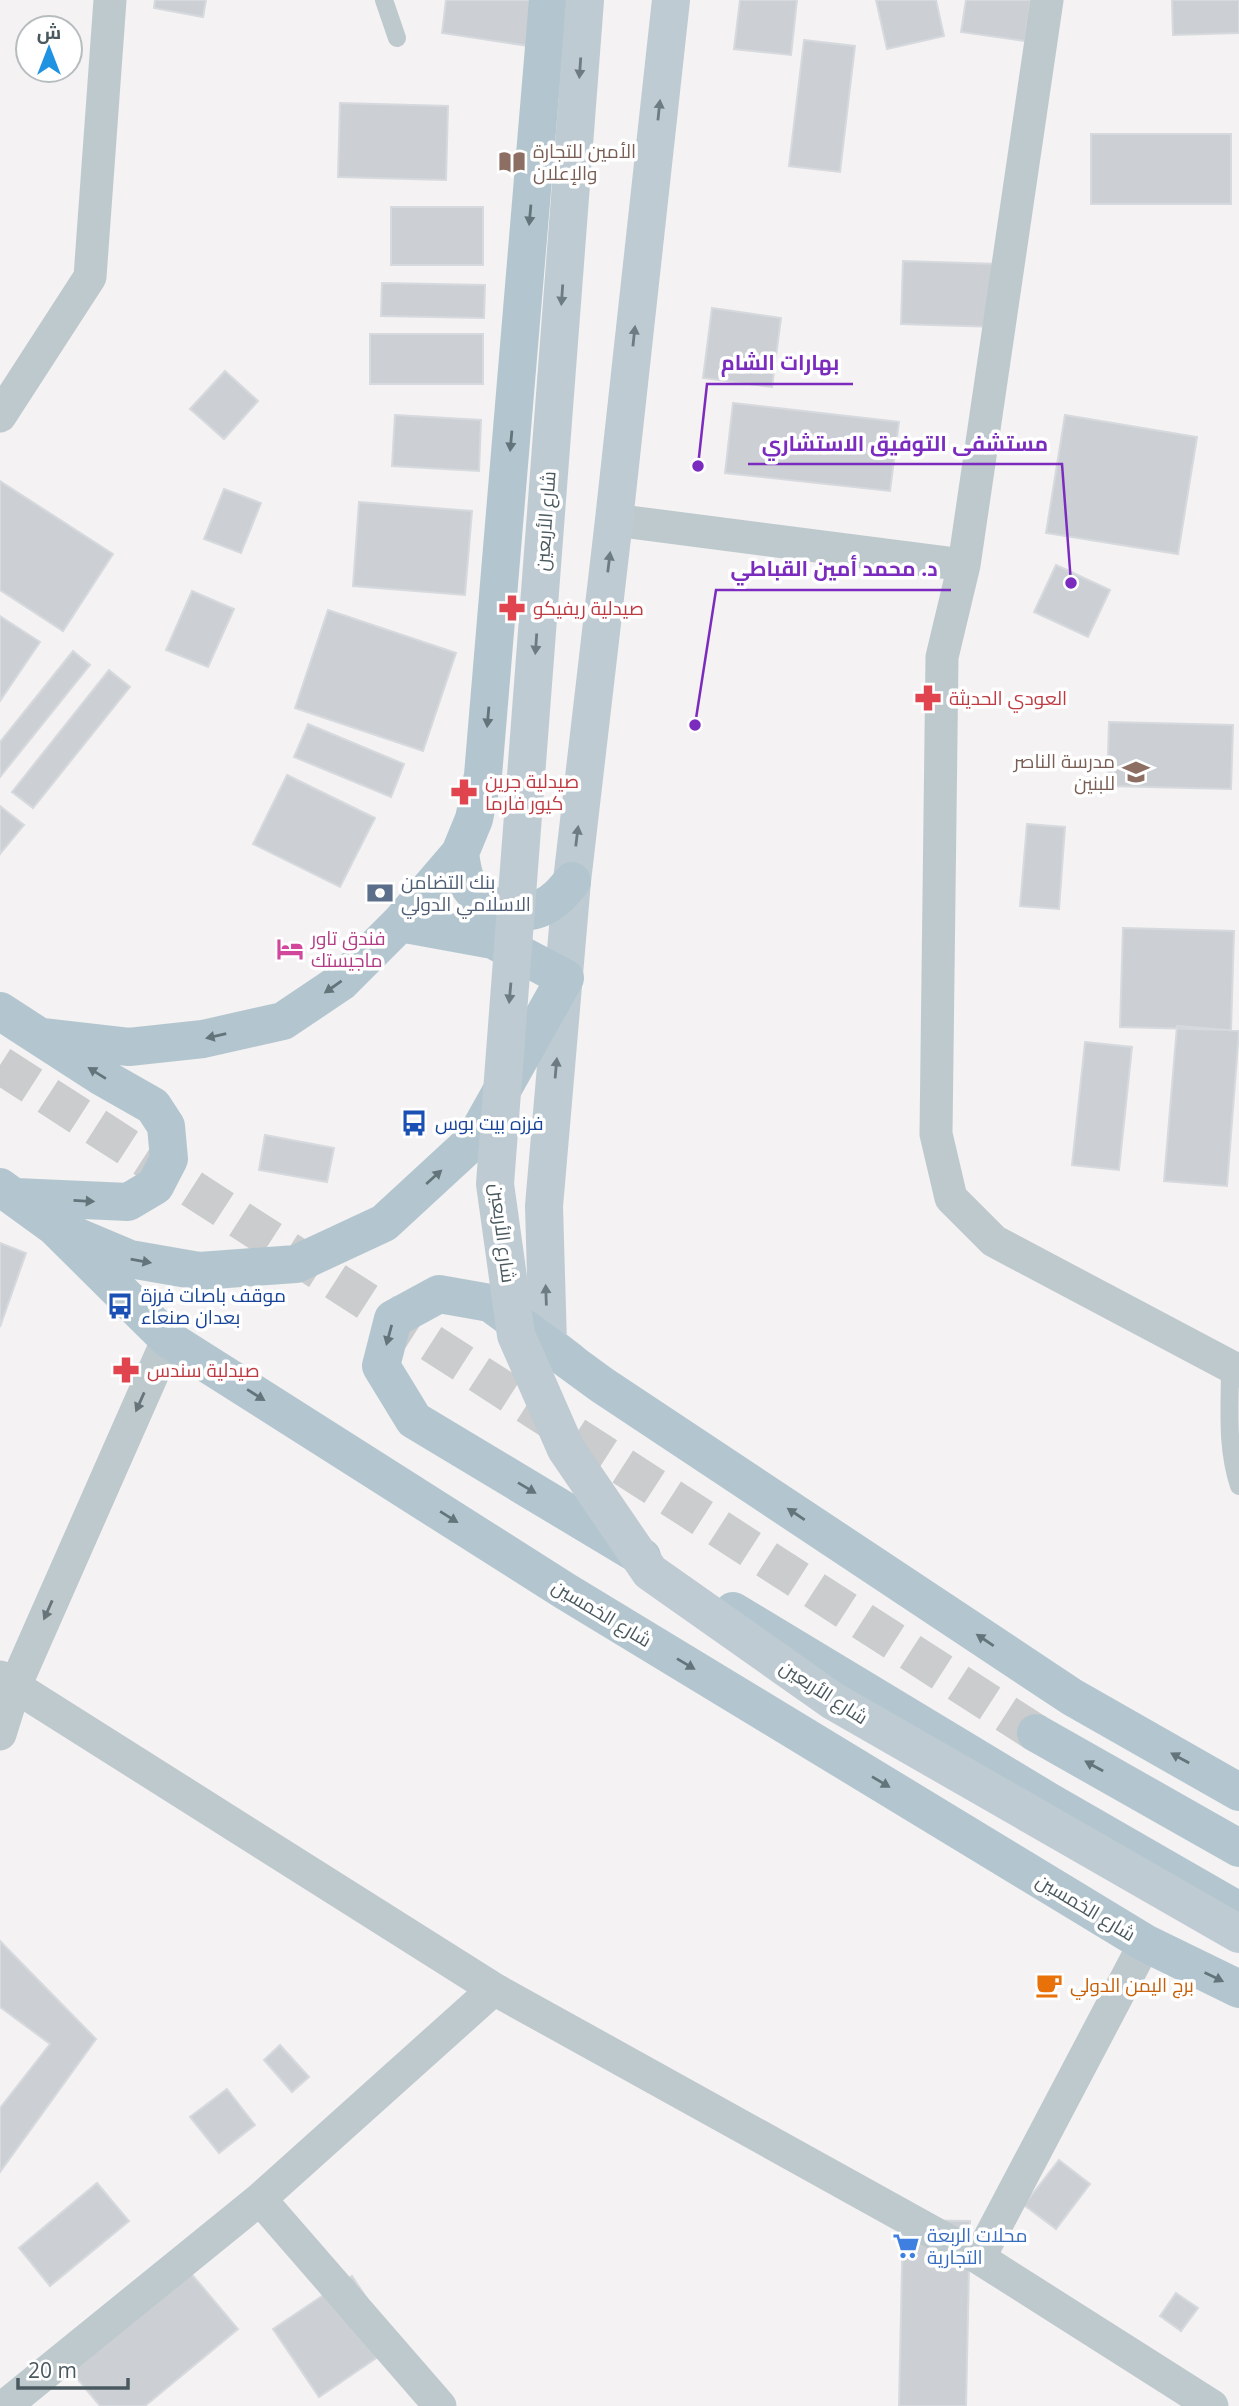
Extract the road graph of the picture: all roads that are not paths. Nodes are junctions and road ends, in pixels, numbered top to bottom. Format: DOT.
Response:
graph roads {
  1 [pos="110,0"];
  2 [pos="384,0"];
  3 [pos="548,0"];
  4 [pos="585,0"];
  5 [pos="671,0"];
  6 [pos="1047,0"];
  7 [pos="397,38"];
  8 [pos="0,416"];
  9 [pos="614,520"];
  10 [pos="964,565"];
  11 [pos="460,853"];
  12 [pos="572,880"];
  13 [pos="400,923"];
  14 [pos="565,978"];
  15 [pos="0,1011"];
  16 [pos="42,1037"];
  17 [pos="8,1192"];
  18 [pos="55,1227"];
  19 [pos="168,1339"];
  20 [pos="1235,1369"];
  21 [pos="603,1385"];
  22 [pos="1239,1486"];
  23 [pos="7,1681"];
  24 [pos="1035,1733"];
  25 [pos="0,1734"];
  26 [pos="1239,1791"];
  27 [pos="1239,1848"];
  28 [pos="1239,1911"];
  29 [pos="1239,1934"];
  30 [pos="1145,1943"];
  31 [pos="494,1989"];
  32 [pos="1239,1989"];
  33 [pos="260,2199"];
  34 [pos="979,2258"];
  35 [pos="5,2406"];
  36 [pos="440,2406"];
  37 [pos="1212,2406"];
  1 -- 8 [label="street"];
  2 -- 7 [label="lane"];
  3 -- 11 [label="main road, one-way"];
  4 -- 29 [label="main road, شارع الأربعين, one-way, bridge"];
  9 -- 5 [label="main road, one-way"];
  6 -- 10 [label="street"];
  9 -- 10 [label="street"];
  12 -- 9 [label="main road, one-way"];
  10 -- 20 [label="street"];
  11 -- 12 [label="main road"];
  11 -- 13 [label="main road"];
  12 -- 14 [label="main road"];
  13 -- 14 [label="main road"];
  13 -- 16 [label="main road, one-way"];
  18 -- 14 [label="main road, one-way"];
  21 -- 14 [label="main road, one-way"];
  15 -- 16 [label="main road"];
  17 -- 16 [label="main road, one-way"];
  17 -- 18 [label="main road, شارع الخمسين"];
  18 -- 19 [label="main road, شارع الخمسين"];
  19 -- 23 [label="street, one-way"];
  19 -- 30 [label="main road, شارع الخمسين, one-way"];
  20 -- 22 [label="lane"];
  26 -- 21 [label="main road, one-way"];
  21 -- 28 [label="main road, one-way"];
  23 -- 25 [label="street"];
  23 -- 31 [label="street"];
  27 -- 24 [label="main road, one-way"];
  30 -- 32 [label="main road, شارع الخمسين, one-way"];
  30 -- 34 [label="street"];
  31 -- 33 [label="street"];
  31 -- 34 [label="street"];
  33 -- 35 [label="street"];
  33 -- 36 [label="street"];
  34 -- 37 [label="street"];
}
